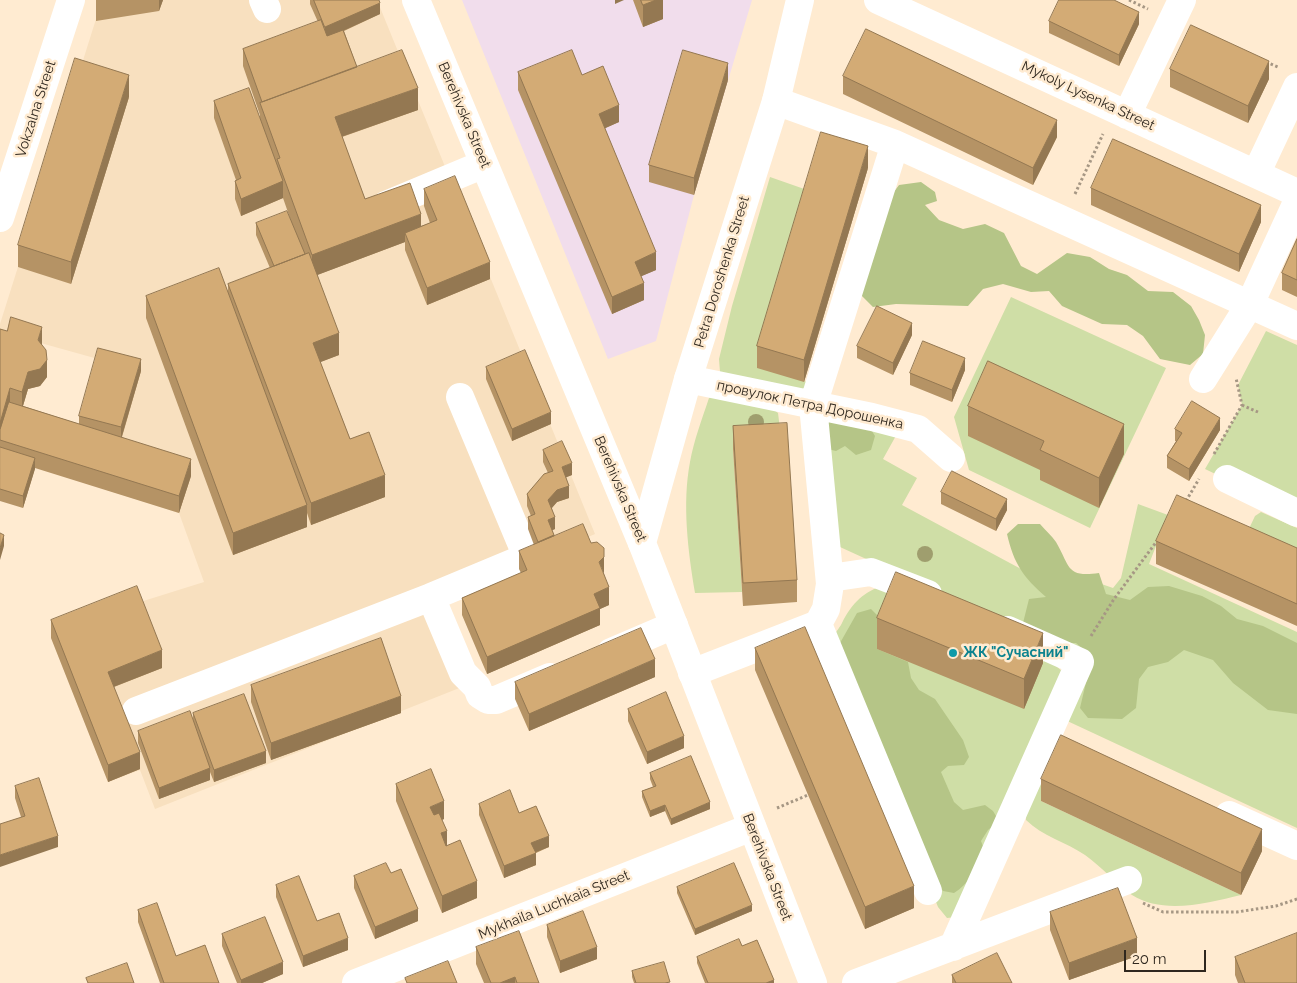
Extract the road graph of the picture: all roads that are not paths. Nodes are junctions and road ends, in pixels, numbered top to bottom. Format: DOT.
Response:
graph roads {
  1 [pos="71,0"];
  2 [pos="416,0"];
  3 [pos="800,0"];
  4 [pos="878,0"];
  5 [pos="1178,10"];
  6 [pos="1288,77"];
  7 [pos="776,101"];
  8 [pos="1121,112"];
  9 [pos="896,144"];
  10 [pos="484,164"];
  11 [pos="1256,174"];
  12 [pos="1297,193"];
  13 [pos="1297,202"];
  14 [pos="386,205"];
  15 [pos="0,218"];
  16 [pos="1250,304"];
  17 [pos="1297,326"];
  18 [pos="1203,379"];
  19 [pos="688,380"];
  20 [pos="460,397"];
  21 [pos="813,404"];
  22 [pos="951,458"];
  23 [pos="1213,472"];
  24 [pos="1297,513"];
  25 [pos="642,543"];
  26 [pos="830,578"];
  27 [pos="431,597"];
  28 [pos="949,603"];
  29 [pos="984,619"];
  30 [pos="818,624"];
  31 [pos="674,625"];
  32 [pos="692,673"];
  33 [pos="136,711"];
  34 [pos="1209,805"];
  35 [pos="752,826"];
  36 [pos="1297,846"];
  37 [pos="1128,880"];
  38 [pos="928,891"];
  39 [pos="953,947"];
  40 [pos="356,983"];
  41 [pos="813,983"];
  42 [pos="856,983"];
  1 -- 15 [label="street, Vokzalna Street"];
  2 -- 10 [label="street, Berehivska Street"];
  3 -- 7 [label="street, Petra Doroshenka Street"];
  4 -- 8 [label="street, Mykoly Lysenka Street"];
  5 -- 8 [label="street"];
  6 -- 11 [label="street"];
  7 -- 9 [label="street"];
  7 -- 19 [label="street, Petra Doroshenka Street"];
  8 -- 11 [label="street, Mykoly Lysenka Street"];
  9 -- 16 [label="street"];
  9 -- 21 [label="street"];
  10 -- 14 [label="street"];
  10 -- 25 [label="street, Berehivska Street"];
  11 -- 12 [label="street, Mykoly Lysenka Street"];
  13 -- 16 [label="street"];
  16 -- 17 [label="street"];
  16 -- 18 [label="street"];
  19 -- 21 [label="street, провулок Петра Дорошенка"];
  19 -- 25 [label="street, Petra Doroshenka Street"];
  20 -- 27 [label="street"];
  21 -- 22 [label="street, провулок Петра Дорошенка"];
  21 -- 26 [label="street"];
  23 -- 24 [label="street"];
  25 -- 31 [label="street, Berehivska Street"];
  26 -- 28 [label="street"];
  26 -- 30 [label="street"];
  27 -- 31 [label="street"];
  27 -- 33 [label="street"];
  29 -- 39 [label="street"];
  30 -- 32 [label="street"];
  30 -- 38 [label="street"];
  31 -- 32 [label="street, Berehivska Street"];
  32 -- 35 [label="street, Berehivska Street"];
  34 -- 36 [label="street"];
  35 -- 40 [label="street, Mykhaila Luchkaia Street"];
  35 -- 41 [label="street, Berehivska Street"];
  37 -- 39 [label="street"];
  39 -- 42 [label="street"];
}
